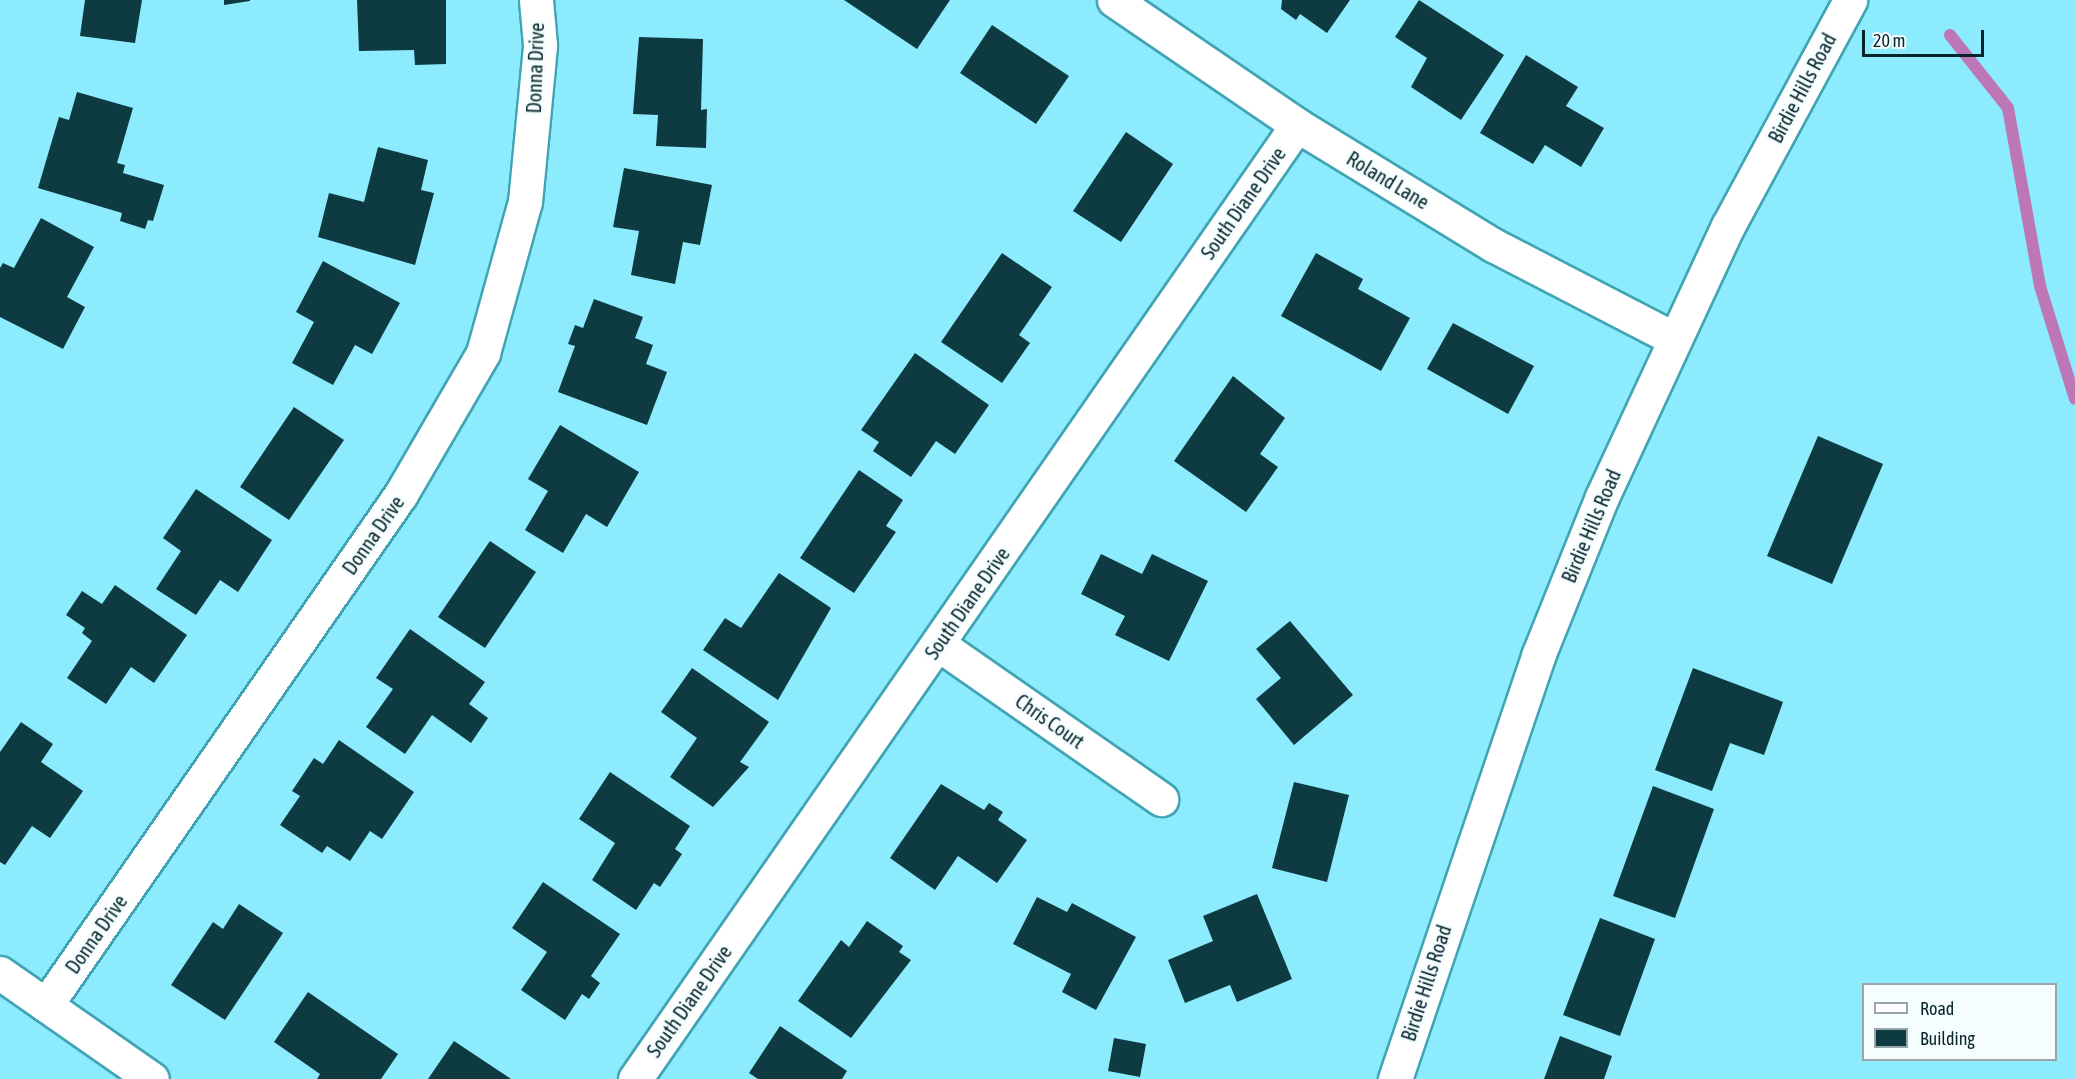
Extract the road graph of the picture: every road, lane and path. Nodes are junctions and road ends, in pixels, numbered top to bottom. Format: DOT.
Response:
graph roads {
  1 [pos="536,0"];
  2 [pos="1114,0"];
  3 [pos="1850,0"];
  4 [pos="1297,125"];
  5 [pos="1674,339"];
  6 [pos="938,644"];
  7 [pos="1161,799"];
  8 [pos="0,973"];
  9 [pos="46,1005"];
  10 [pos="152,1079"];
  11 [pos="635,1079"];
  12 [pos="1395,1079"];
  1 -- 9 [label="street, Donna Drive"];
  2 -- 4 [label="street, Roland Lane"];
  3 -- 5 [label="street, Birdie Hills Road"];
  4 -- 5 [label="street, Roland Lane"];
  4 -- 6 [label="street, South Diane Drive"];
  5 -- 12 [label="street, Birdie Hills Road"];
  6 -- 7 [label="street, Chris Court"];
  6 -- 11 [label="street, South Diane Drive"];
  8 -- 9 [label="street"];
  9 -- 10 [label="street"];
}
